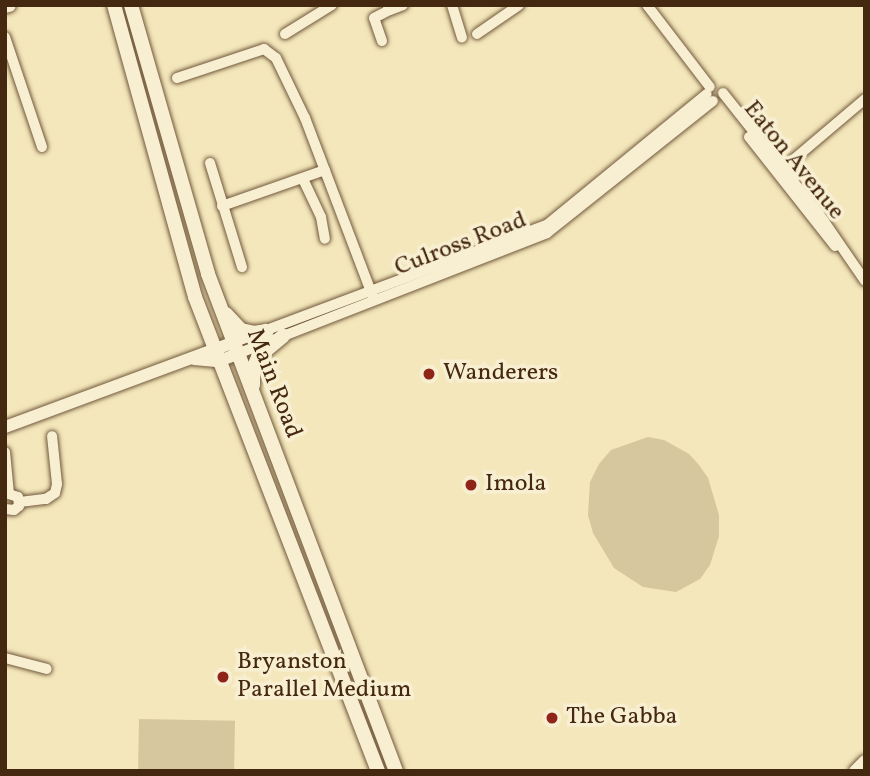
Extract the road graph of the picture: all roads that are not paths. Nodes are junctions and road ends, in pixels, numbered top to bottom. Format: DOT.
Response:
graph roads {
  1 [pos="131,5"];
  2 [pos="332,5"];
  3 [pos="403,5"];
  4 [pos="452,5"];
  5 [pos="519,5"];
  6 [pos="648,5"];
  7 [pos="114,6"];
  8 [pos="389,8"];
  9 [pos="285,34"];
  10 [pos="477,34"];
  11 [pos="5,37"];
  12 [pos="462,37"];
  13 [pos="382,41"];
  14 [pos="177,78"];
  15 [pos="711,96"];
  16 [pos="862,104"];
  17 [pos="42,146"];
  18 [pos="210,163"];
  19 [pos="325,170"];
  20 [pos="780,171"];
  21 [pos="303,178"];
  22 [pos="222,206"];
  23 [pos="326,239"];
  24 [pos="242,267"];
  25 [pos="865,281"];
  26 [pos="372,296"];
  27 [pos="218,304"];
  28 [pos="267,331"];
  29 [pos="283,336"];
  30 [pos="234,349"];
  31 [pos="216,356"];
  32 [pos="253,395"];
  33 [pos="5,427"];
  34 [pos="52,436"];
  35 [pos="5,452"];
  36 [pos="7,495"];
  37 [pos="20,502"];
  38 [pos="5,509"];
  39 [pos="5,658"];
  40 [pos="47,668"];
  41 [pos="865,761"];
  42 [pos="378,771"];
  43 [pos="396,771"];
  44 [pos="855,771"];
  1 -- 27 [label="main road, Main Road"];
  2 -- 9 [label="street"];
  3 -- 8 [label="street"];
  4 -- 12 [label="street"];
  5 -- 10 [label="street"];
  6 -- 15 [label="street, Eaton Avenue"];
  7 -- 31 [label="main road, Main Road"];
  8 -- 13 [label="street"];
  11 -- 17 [label="street"];
  14 -- 19 [label="street"];
  15 -- 20 [label="street, Eaton Avenue"];
  15 -- 20 [label="street, Eaton Avenue"];
  15 -- 26 [label="street, Culross Road"];
  16 -- 20 [label="street"];
  18 -- 22 [label="street"];
  19 -- 21 [label="street"];
  19 -- 26 [label="street"];
  20 -- 25 [label="street, Eaton Avenue"];
  21 -- 22 [label="street"];
  21 -- 23 [label="street"];
  22 -- 24 [label="street"];
  26 -- 28 [label="street, Culross Road"];
  26 -- 29 [label="street, Culross Road"];
  27 -- 28 [label="main road"];
  27 -- 30 [label="main road, Main Road"];
  28 -- 30 [label="street, Culross Road"];
  29 -- 30 [label="street, Culross Road"];
  29 -- 32 [label="main road"];
  30 -- 31 [label="street, Culross Road"];
  30 -- 32 [label="main road, Main Road"];
  31 -- 33 [label="street, Culross Road"];
  31 -- 42 [label="main road, Main Road"];
  32 -- 43 [label="main road, Main Road"];
  34 -- 37 [label="street"];
  35 -- 36 [label="street"];
  36 -- 37 [label="street"];
  37 -- 38 [label="street"];
  39 -- 40 [label="street"];
  41 -- 44 [label="street"];
}
